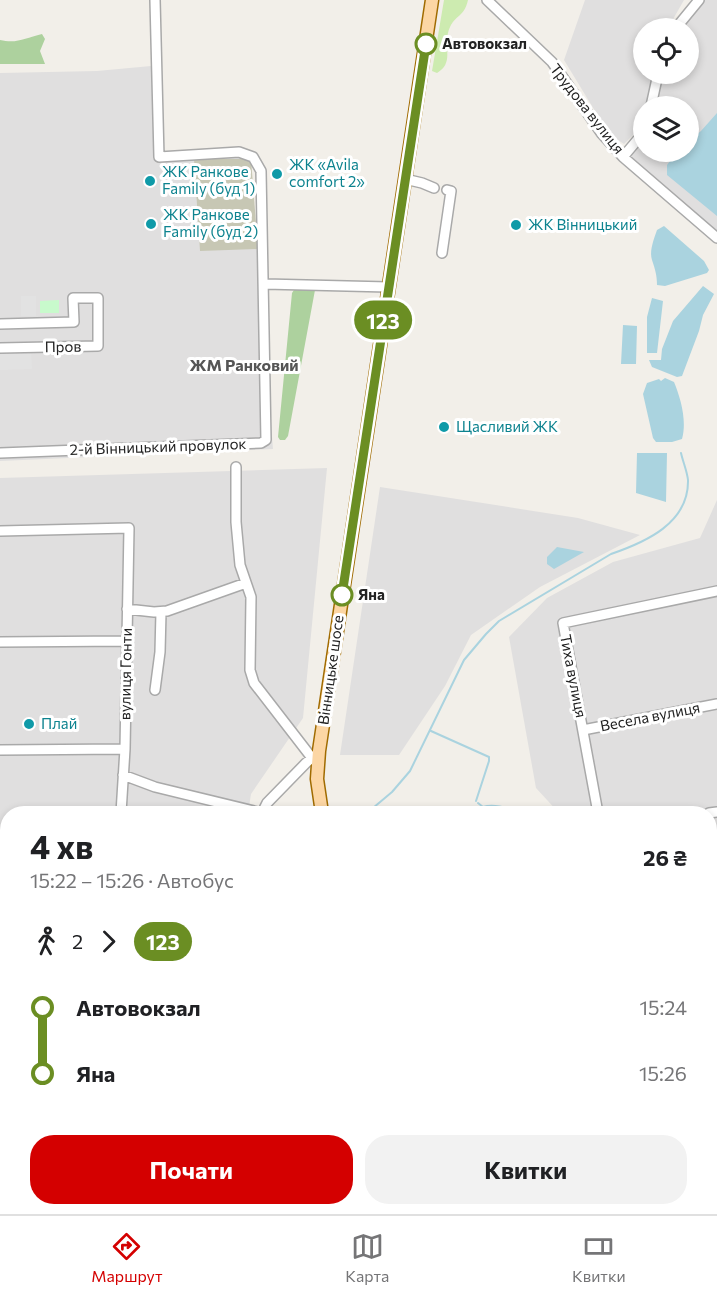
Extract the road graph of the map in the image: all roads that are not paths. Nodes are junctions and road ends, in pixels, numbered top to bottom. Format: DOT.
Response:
graph roads {
  1 [pos="155,0"];
  2 [pos="432,0"];
  3 [pos="487,0"];
  4 [pos="699,0"];
  5 [pos="684,18"];
  6 [pos="633,145"];
  7 [pos="623,157"];
  8 [pos="405,179"];
  9 [pos="434,188"];
  10 [pos="447,190"];
  11 [pos="717,238"];
  12 [pos="442,253"];
  13 [pos="265,284"];
  14 [pos="388,287"];
  15 [pos="0,324"];
  16 [pos="0,348"];
  17 [pos="0,453"];
  18 [pos="236,467"];
  19 [pos="0,531"];
  20 [pos="246,583"];
  21 [pos="717,591"];
  22 [pos="127,609"];
  23 [pos="162,612"];
  24 [pos="126,641"];
  25 [pos="0,642"];
  26 [pos="155,690"];
  27 [pos="717,704"];
  28 [pos="583,730"];
  29 [pos="124,749"];
  30 [pos="0,750"];
  31 [pos="315,758"];
  32 [pos="123,775"];
  33 [pos="121,806"];
  34 [pos="233,806"];
  35 [pos="266,806"];
  36 [pos="321,806"];
  37 [pos="597,806"];
  1 -- 13 [label="street"];
  2 -- 8 [label="main road, Вінницьке шосе"];
  3 -- 7 [label="street, Трудова вулиця"];
  4 -- 5 [label="street"];
  6 -- 7 [label="street"];
  7 -- 11 [label="street, Трудова вулиця"];
  8 -- 9 [label="street"];
  8 -- 14 [label="main road, Вінницьке шосе"];
  10 -- 12 [label="street"];
  13 -- 14 [label="street"];
  13 -- 17 [label="street, 2-й Вінницький провулок"];
  14 -- 31 [label="main road, Вінницьке шосе"];
  15 -- 16 [label="street, Пров"];
  18 -- 20 [label="street"];
  19 -- 22 [label="street, вулиця Гонти"];
  20 -- 23 [label="street"];
  20 -- 31 [label="street"];
  21 -- 28 [label="street, Тиха вулиця"];
  22 -- 23 [label="street"];
  22 -- 24 [label="street, вулиця Гонти"];
  23 -- 26 [label="street"];
  24 -- 25 [label="street"];
  24 -- 29 [label="street, вулиця Гонти"];
  27 -- 28 [label="street, Весела вулиця"];
  28 -- 37 [label="street, Тиха вулиця"];
  29 -- 30 [label="street"];
  29 -- 32 [label="street, вулиця Гонти"];
  31 -- 35 [label="street"];
  31 -- 36 [label="main road, Вінницьке шосе"];
  32 -- 33 [label="street, вулиця Гонти"];
  32 -- 34 [label="street"];
}
